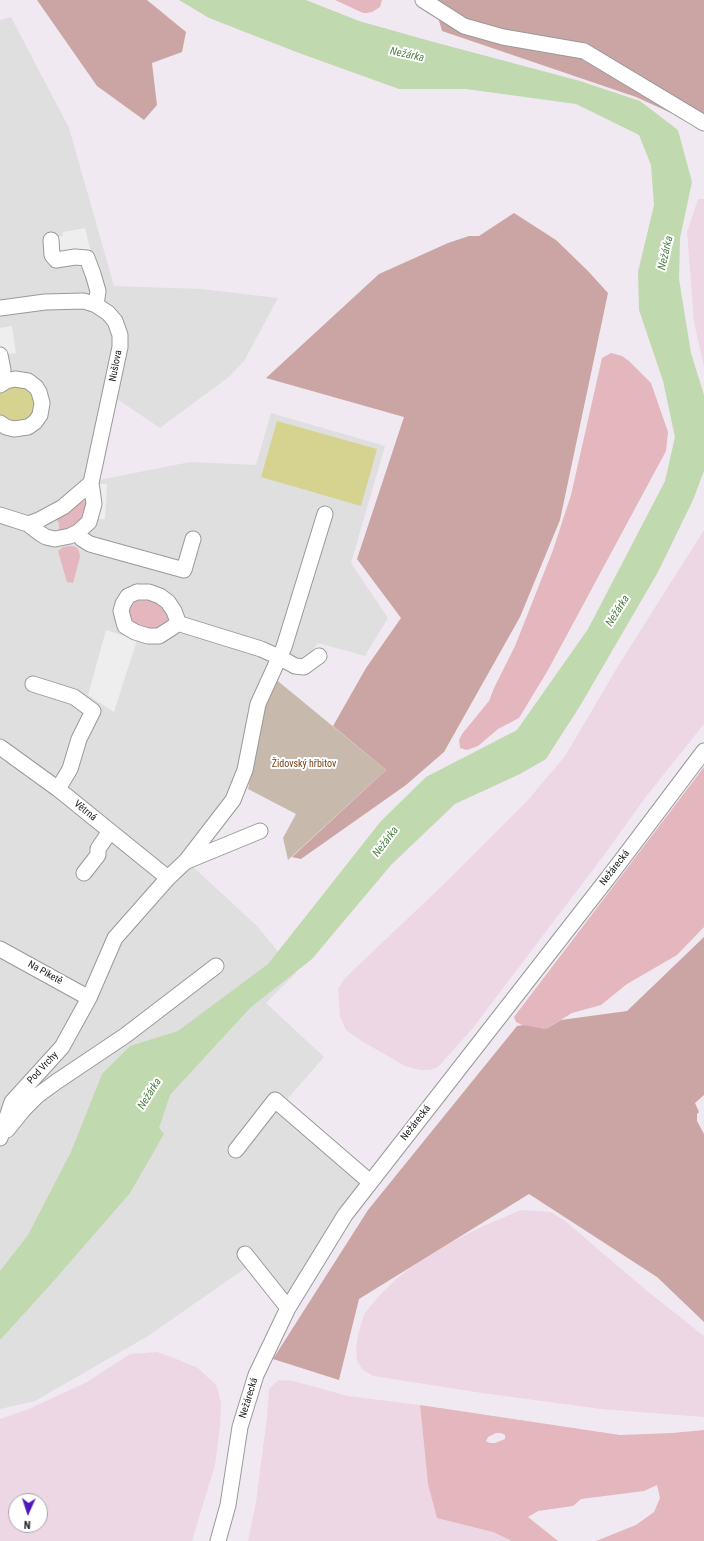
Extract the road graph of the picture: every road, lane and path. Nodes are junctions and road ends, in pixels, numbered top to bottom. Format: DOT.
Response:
graph roads {
  1 [pos="423,0"];
  2 [pos="704,123"];
  3 [pos="51,240"];
  4 [pos="96,305"];
  5 [pos="0,308"];
  6 [pos="3,373"];
  7 [pos="0,423"];
  8 [pos="91,483"];
  9 [pos="325,514"];
  10 [pos="0,515"];
  11 [pos="28,524"];
  12 [pos="78,532"];
  13 [pos="194,539"];
  14 [pos="177,623"];
  15 [pos="319,656"];
  16 [pos="279,657"];
  17 [pos="33,684"];
  18 [pos="0,747"];
  19 [pos="704,751"];
  20 [pos="58,789"];
  21 [pos="110,831"];
  22 [pos="260,831"];
  23 [pos="186,861"];
  24 [pos="84,873"];
  25 [pos="168,878"];
  26 [pos="0,949"];
  27 [pos="216,966"];
  28 [pos="89,998"];
  29 [pos="0,1137"];
  30 [pos="236,1150"];
  31 [pos="370,1182"];
  32 [pos="246,1254"];
  33 [pos="288,1308"];
  34 [pos="218,1541"];
  1 -- 2 [label="street"];
  3 -- 4 [label="street"];
  4 -- 5 [label="street, Nušlova"];
  4 -- 8 [label="street, Nušlova"];
  6 -- 7 [label="street"];
  8 -- 11 [label="street"];
  8 -- 12 [label="street"];
  9 -- 16 [label="street"];
  10 -- 11 [label="street"];
  11 -- 12 [label="street"];
  12 -- 13 [label="street"];
  14 -- 16 [label="street"];
  15 -- 16 [label="street"];
  16 -- 23 [label="street"];
  17 -- 20 [label="street"];
  18 -- 20 [label="street, Větrná"];
  19 -- 31 [label="street, Nežárecká"];
  20 -- 21 [label="street, Větrná"];
  21 -- 24 [label="street"];
  21 -- 25 [label="street, Větrná"];
  22 -- 23 [label="street"];
  23 -- 25 [label="street, Pod Vrchy"];
  25 -- 28 [label="street, Pod Vrchy"];
  26 -- 28 [label="street, Na Piketě"];
  27 -- 29 [label="street"];
  28 -- 29 [label="street, Pod Vrchy"];
  30 -- 31 [label="street"];
  31 -- 33 [label="street, Nežárecká"];
  32 -- 33 [label="street"];
  33 -- 34 [label="street, Nežárecká"];
}
